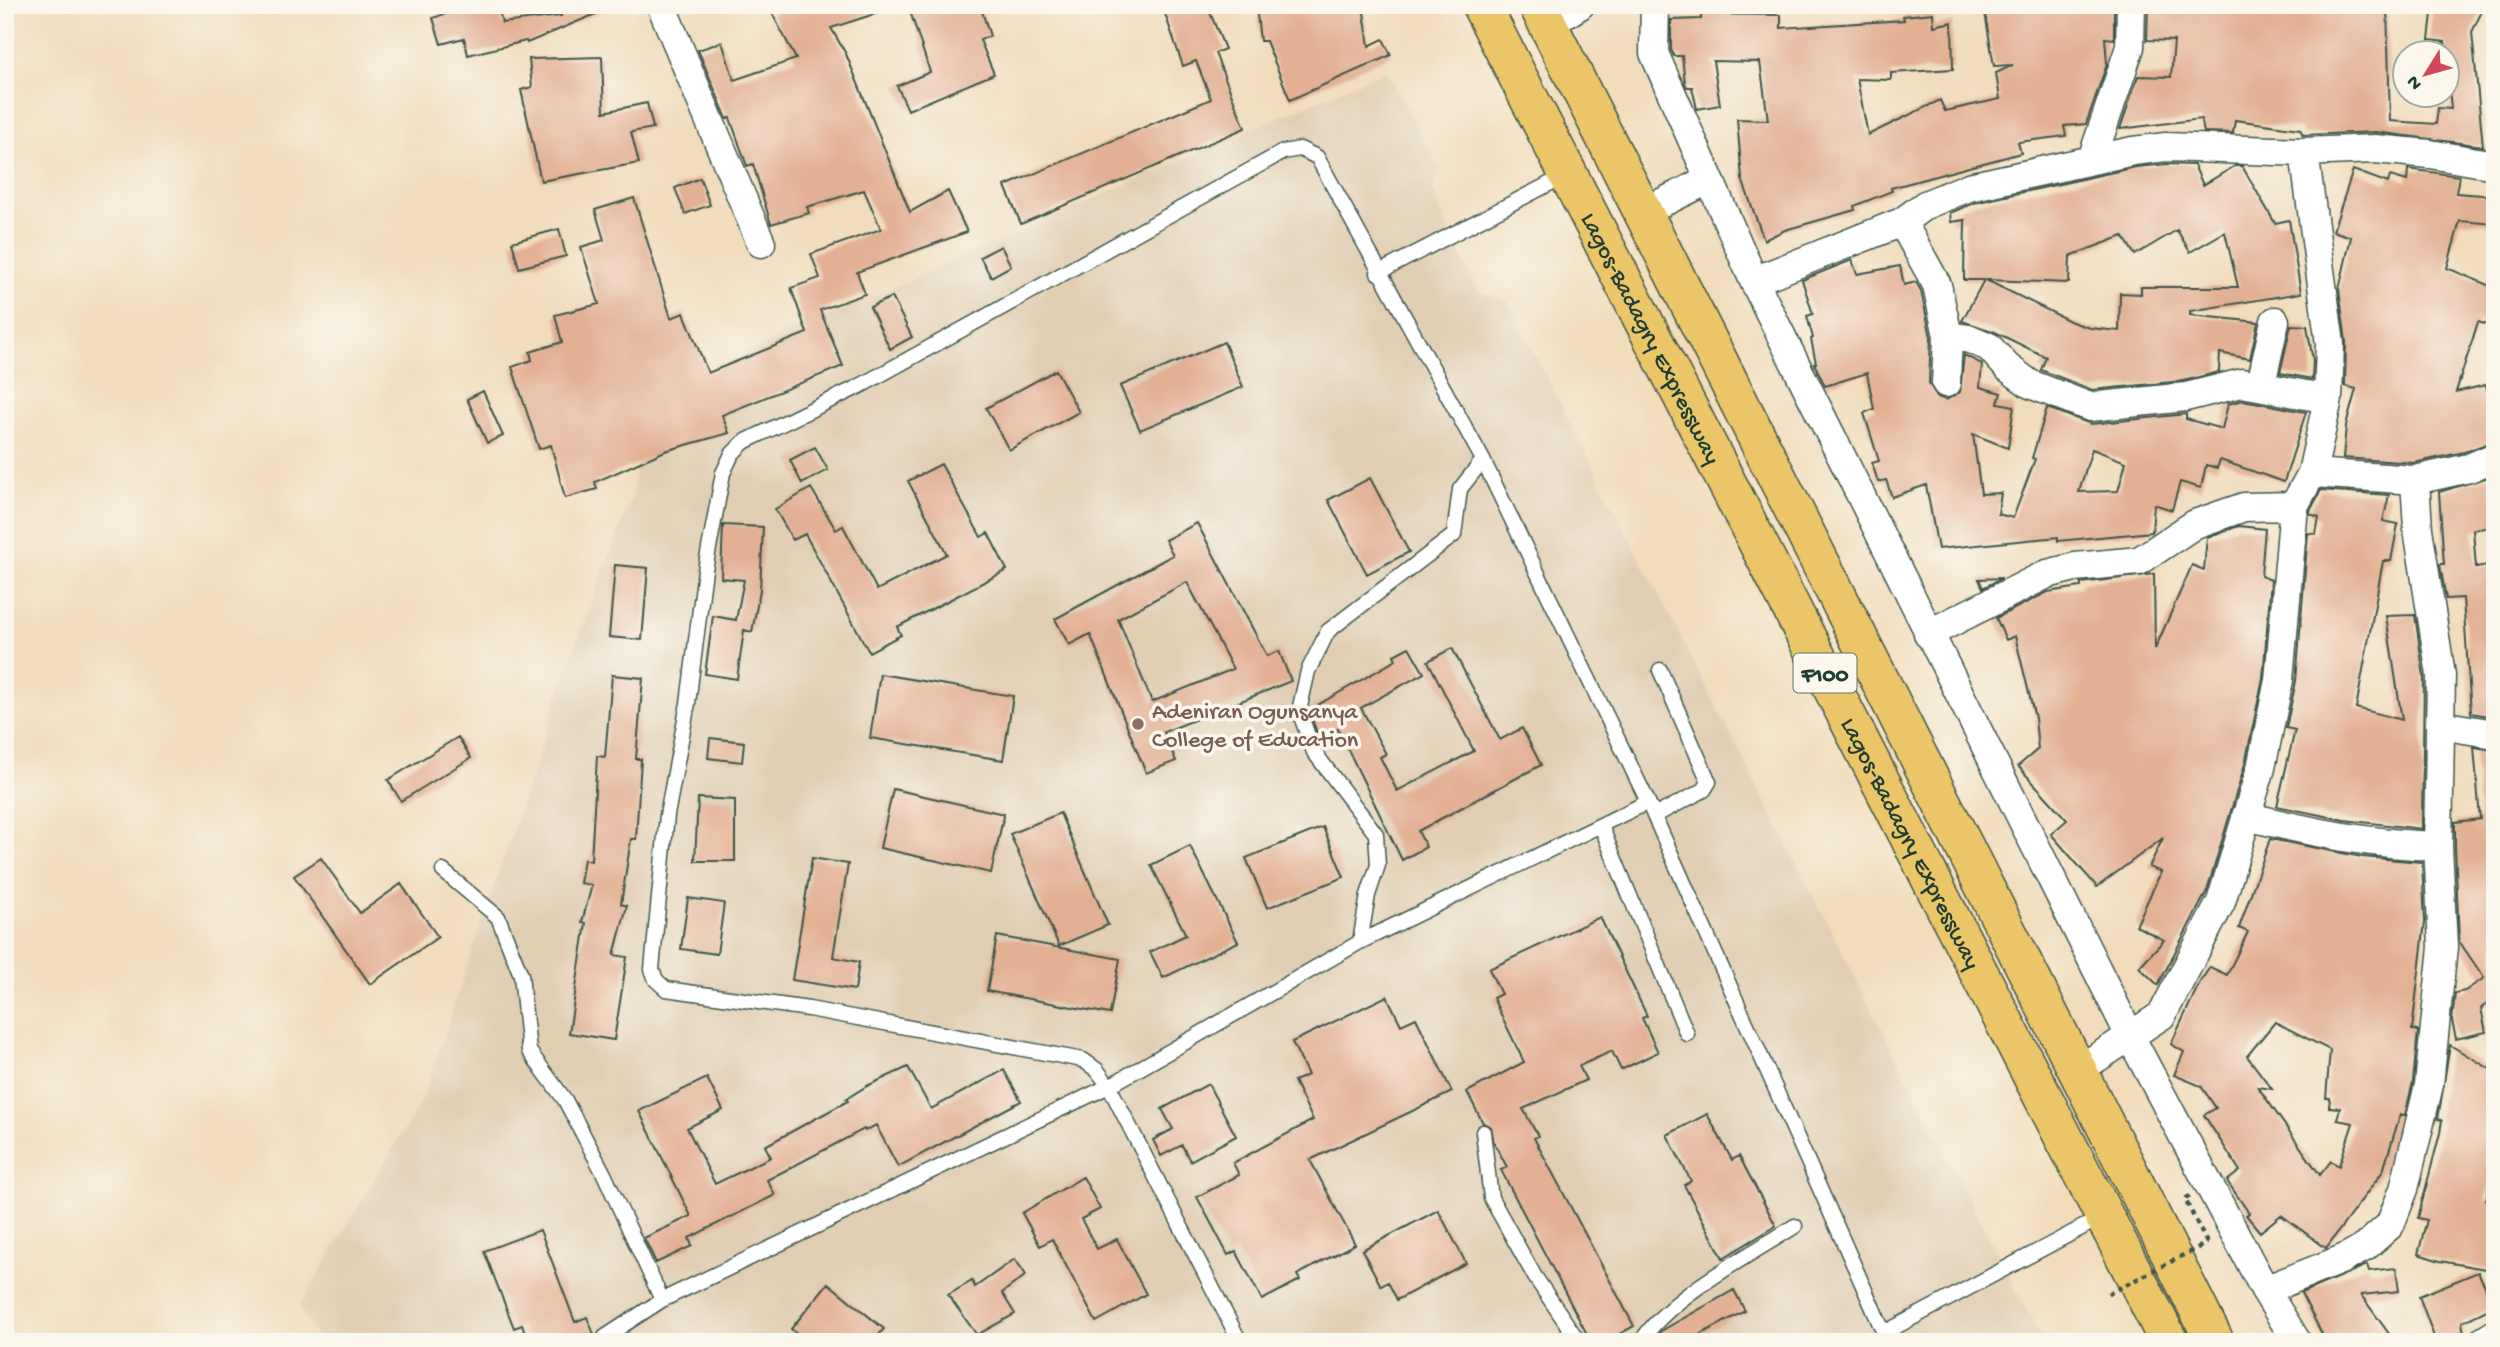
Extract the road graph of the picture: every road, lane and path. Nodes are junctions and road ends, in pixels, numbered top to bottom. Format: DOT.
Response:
graph roads {
  1 [pos="660,5"];
  2 [pos="1481,5"];
  3 [pos="1580,5"];
  4 [pos="1655,5"];
  5 [pos="2131,5"];
  6 [pos="1543,15"];
  7 [pos="2304,152"];
  8 [pos="2092,159"];
  9 [pos="2495,165"];
  10 [pos="1569,174"];
  11 [pos="1708,180"];
  12 [pos="1643,212"];
  13 [pos="1902,222"];
  14 [pos="761,243"];
  15 [pos="1378,273"];
  16 [pos="1754,281"];
  17 [pos="2275,321"];
  18 [pos="1948,336"];
  19 [pos="1946,383"];
  20 [pos="2261,384"];
  21 [pos="2328,399"];
  22 [pos="2495,457"];
  23 [pos="1483,460"];
  24 [pos="2312,473"];
  25 [pos="2416,480"];
  26 [pos="2294,506"];
  27 [pos="1928,634"];
  28 [pos="1660,670"];
  29 [pos="2440,725"];
  30 [pos="2495,734"];
  31 [pos="1648,802"];
  32 [pos="1654,816"];
  33 [pos="2246,816"];
  34 [pos="1601,826"];
  35 [pos="2438,846"];
  36 [pos="443,871"];
  37 [pos="1360,942"];
  38 [pos="1687,1034"];
  39 [pos="2131,1038"];
  40 [pos="2077,1071"];
  41 [pos="1109,1086"];
  42 [pos="1483,1132"];
  43 [pos="2185,1199"];
  44 [pos="2104,1216"];
  45 [pos="1795,1226"];
  46 [pos="2265,1290"];
  47 [pos="2108,1294"];
  48 [pos="662,1300"];
  49 [pos="2495,1334"];
  50 [pos="605,1337"];
  51 [pos="1886,1337"];
  52 [pos="1240,1342"];
  53 [pos="1579,1342"];
  54 [pos="1641,1342"];
  55 [pos="2169,1342"];
  56 [pos="2215,1342"];
  57 [pos="2297,1342"];
  58 [pos="2482,1342"];
  1 -- 14 [label="street"];
  2 -- 10 [label="highway, Lagos-Badagry Expressway / F100"];
  3 -- 6 [label="street"];
  4 -- 11 [label="street"];
  5 -- 8 [label="street"];
  6 -- 12 [label="highway, Lagos-Badagry Expressway / F100"];
  7 -- 8 [label="street"];
  7 -- 9 [label="street"];
  7 -- 21 [label="street"];
  8 -- 13 [label="street"];
  10 -- 15 [label="lane"];
  10 -- 44 [label="highway, Lagos-Badagry Expressway / F100"];
  11 -- 12 [label="street"];
  11 -- 16 [label="street"];
  12 -- 40 [label="highway, Lagos-Badagry Expressway / F100"];
  13 -- 16 [label="street"];
  13 -- 18 [label="street"];
  15 -- 23 [label="lane"];
  15 -- 41 [label="lane"];
  16 -- 27 [label="street"];
  17 -- 20 [label="street"];
  18 -- 19 [label="street"];
  18 -- 20 [label="street"];
  20 -- 21 [label="street"];
  21 -- 24 [label="street"];
  22 -- 25 [label="street"];
  23 -- 31 [label="lane"];
  23 -- 37 [label="lane"];
  24 -- 25 [label="street"];
  24 -- 26 [label="street"];
  25 -- 29 [label="street"];
  26 -- 27 [label="street"];
  26 -- 33 [label="street"];
  27 -- 39 [label="street"];
  28 -- 32 [label="lane"];
  29 -- 30 [label="street"];
  29 -- 35 [label="street"];
  31 -- 32 [label="lane"];
  31 -- 34 [label="lane"];
  32 -- 51 [label="lane"];
  33 -- 35 [label="street"];
  33 -- 39 [label="street"];
  34 -- 37 [label="lane"];
  34 -- 38 [label="lane"];
  35 -- 46 [label="street"];
  36 -- 48 [label="lane"];
  37 -- 41 [label="lane"];
  39 -- 40 [label="street"];
  39 -- 46 [label="street"];
  40 -- 56 [label="highway, Lagos-Badagry Expressway / F100"];
  41 -- 48 [label="lane"];
  41 -- 52 [label="lane"];
  42 -- 53 [label="lane"];
  43 -- 47 [label="path, bridge"];
  44 -- 51 [label="lane"];
  44 -- 55 [label="highway, Lagos-Badagry Expressway / F100"];
  45 -- 54 [label="lane"];
  46 -- 57 [label="street"];
  48 -- 50 [label="lane"];
  49 -- 58 [label="street"];
}
